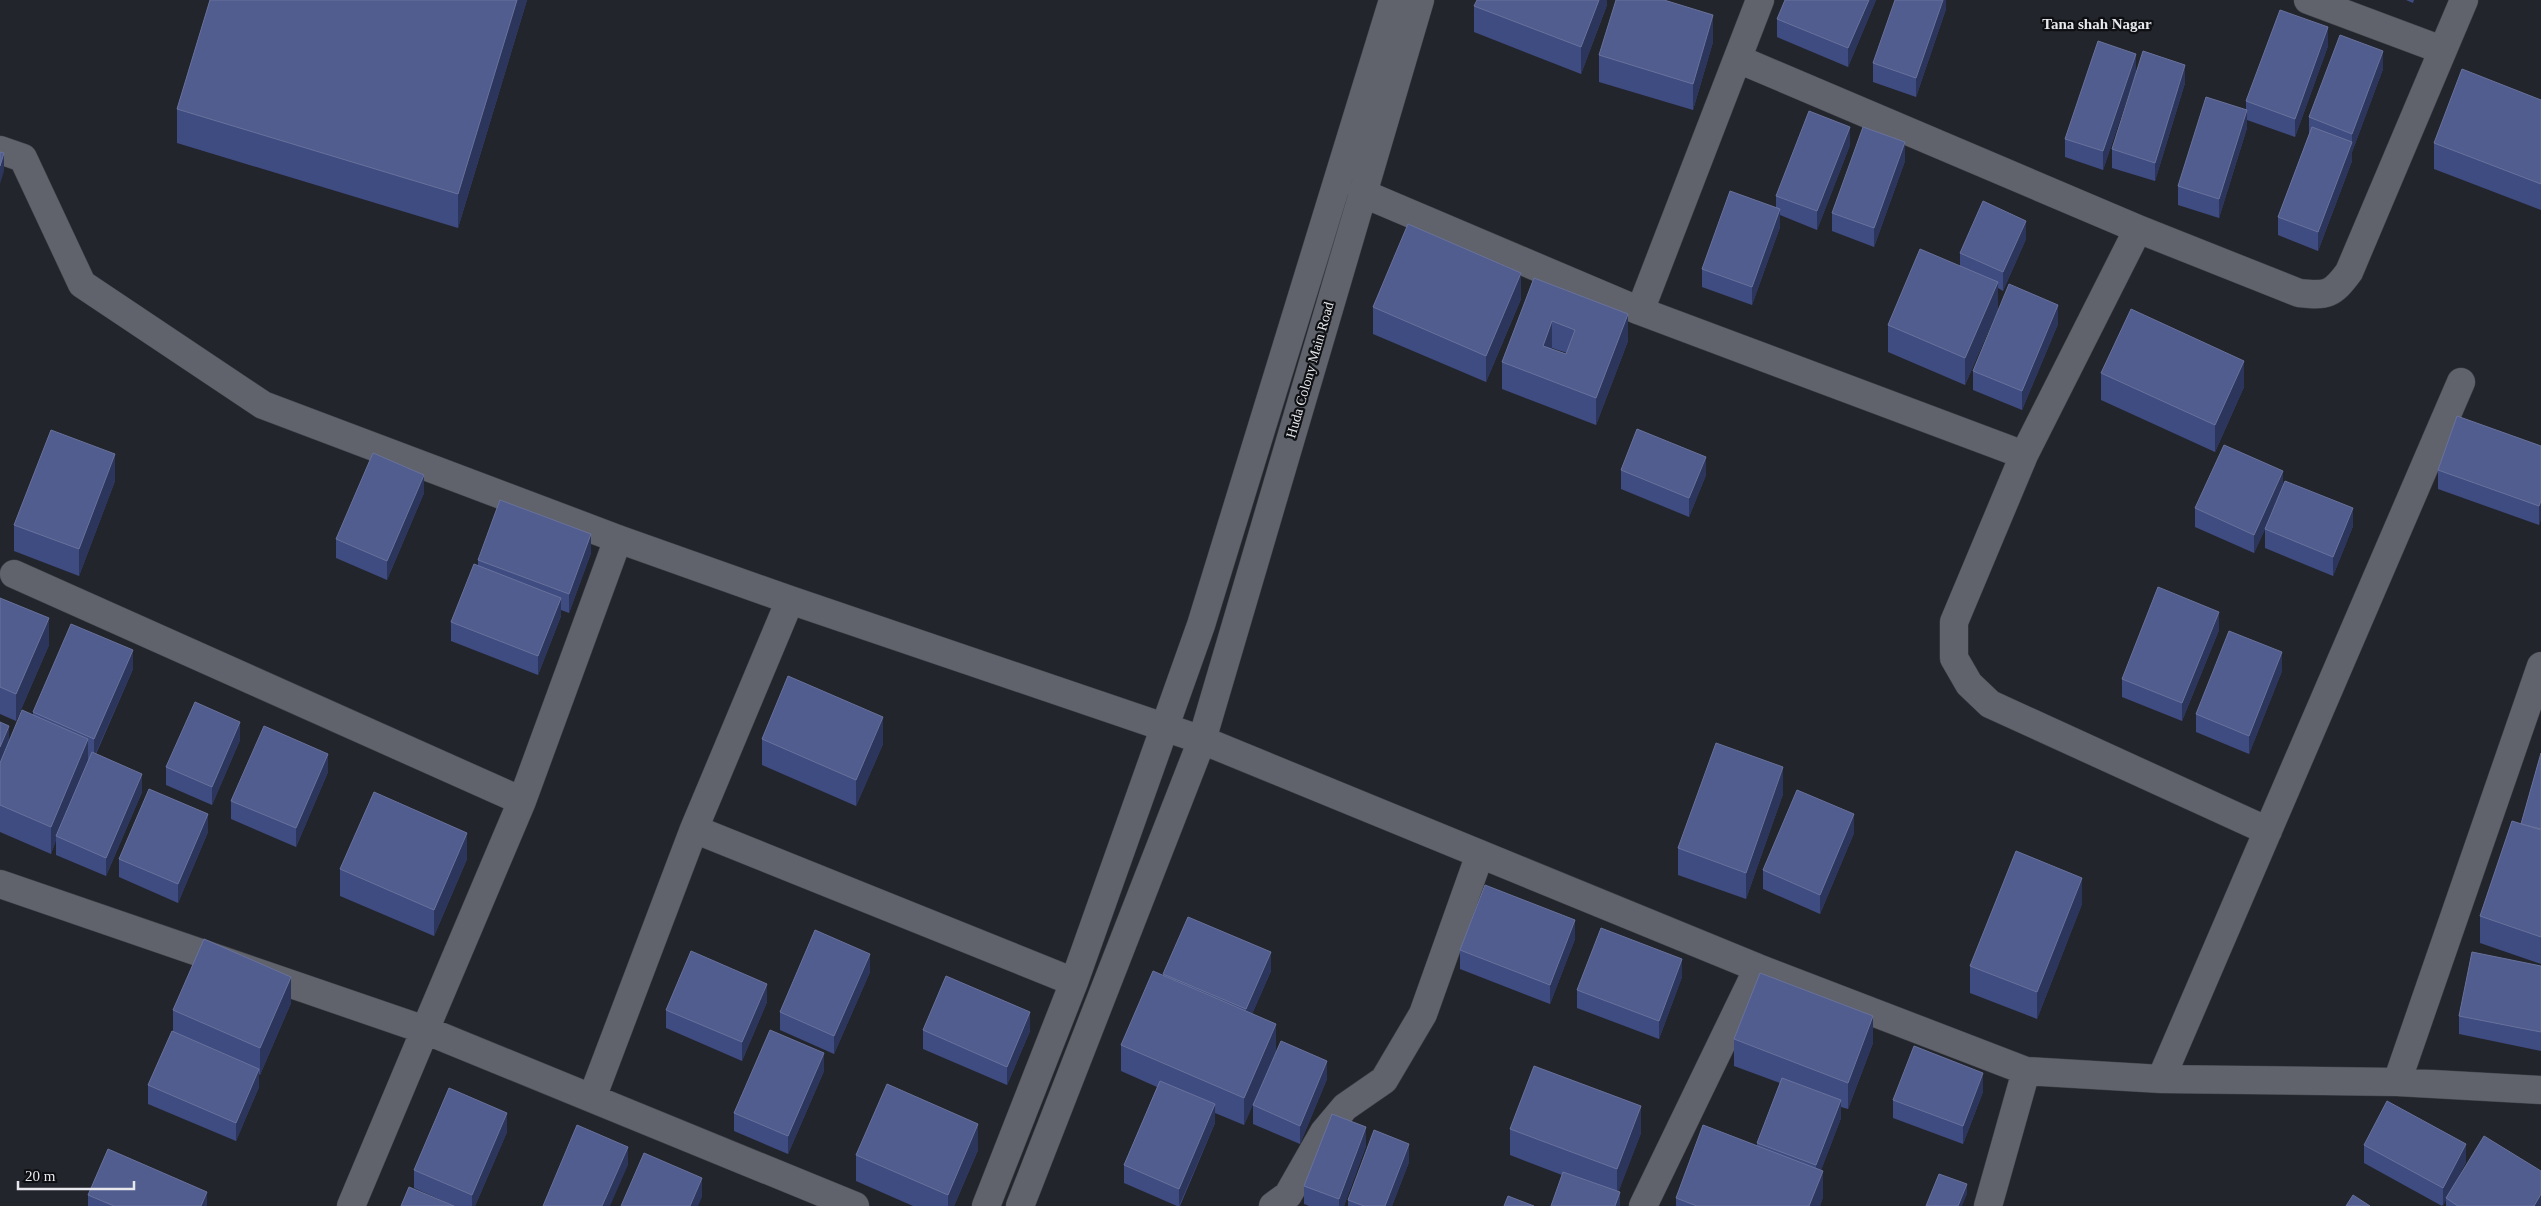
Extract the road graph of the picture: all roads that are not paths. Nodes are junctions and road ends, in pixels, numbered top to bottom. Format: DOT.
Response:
graph roads {
  1 [pos="1393,0"];
  2 [pos="1420,0"];
  3 [pos="1760,0"];
  4 [pos="2308,0"];
  5 [pos="2464,0"];
  6 [pos="2442,50"];
  7 [pos="1738,59"];
  8 [pos="0,150"];
  9 [pos="1362,193"];
  10 [pos="2138,229"];
  11 [pos="1640,311"];
  12 [pos="2461,382"];
  13 [pos="2024,455"];
  14 [pos="618,539"];
  15 [pos="14,574"];
  16 [pos="790,600"];
  17 [pos="2541,666"];
  18 [pos="1165,728"];
  19 [pos="1202,740"];
  20 [pos="522,801"];
  21 [pos="694,829"];
  22 [pos="2268,831"];
  23 [pos="1480,854"];
  24 [pos="0,884"];
  25 [pos="1758,968"];
  26 [pos="1074,982"];
  27 [pos="425,1030"];
  28 [pos="2026,1071"];
  29 [pos="2161,1079"];
  30 [pos="2397,1082"];
  31 [pos="2541,1090"];
  32 [pos="592,1098"];
  33 [pos="351,1206"];
  34 [pos="855,1206"];
  35 [pos="986,1206"];
  36 [pos="1020,1206"];
  37 [pos="1273,1206"];
  38 [pos="1643,1206"];
  39 [pos="1988,1206"];
  1 -- 18 [label="street"];
  2 -- 9 [label="street, Huda Colony Main Road"];
  3 -- 7 [label="street"];
  4 -- 6 [label="street"];
  5 -- 6 [label="street"];
  6 -- 10 [label="street"];
  7 -- 10 [label="street"];
  7 -- 11 [label="street"];
  8 -- 14 [label="street"];
  9 -- 11 [label="street"];
  9 -- 19 [label="street, Huda Colony Main Road"];
  10 -- 13 [label="street"];
  11 -- 13 [label="street"];
  12 -- 22 [label="street"];
  13 -- 22 [label="street"];
  14 -- 16 [label="street"];
  14 -- 20 [label="street"];
  15 -- 20 [label="street"];
  16 -- 18 [label="street"];
  16 -- 21 [label="street"];
  17 -- 30 [label="street"];
  18 -- 19 [label="street"];
  18 -- 26 [label="street"];
  19 -- 23 [label="street"];
  19 -- 36 [label="street, Huda Colony Main Road"];
  20 -- 27 [label="street"];
  21 -- 26 [label="street"];
  21 -- 32 [label="street"];
  22 -- 29 [label="street"];
  23 -- 25 [label="street"];
  23 -- 37 [label="street"];
  24 -- 27 [label="street"];
  25 -- 28 [label="street"];
  25 -- 38 [label="street"];
  26 -- 35 [label="street"];
  27 -- 32 [label="street"];
  27 -- 33 [label="street"];
  28 -- 29 [label="street"];
  28 -- 39 [label="street"];
  29 -- 30 [label="street"];
  30 -- 31 [label="street"];
  32 -- 34 [label="street"];
}
